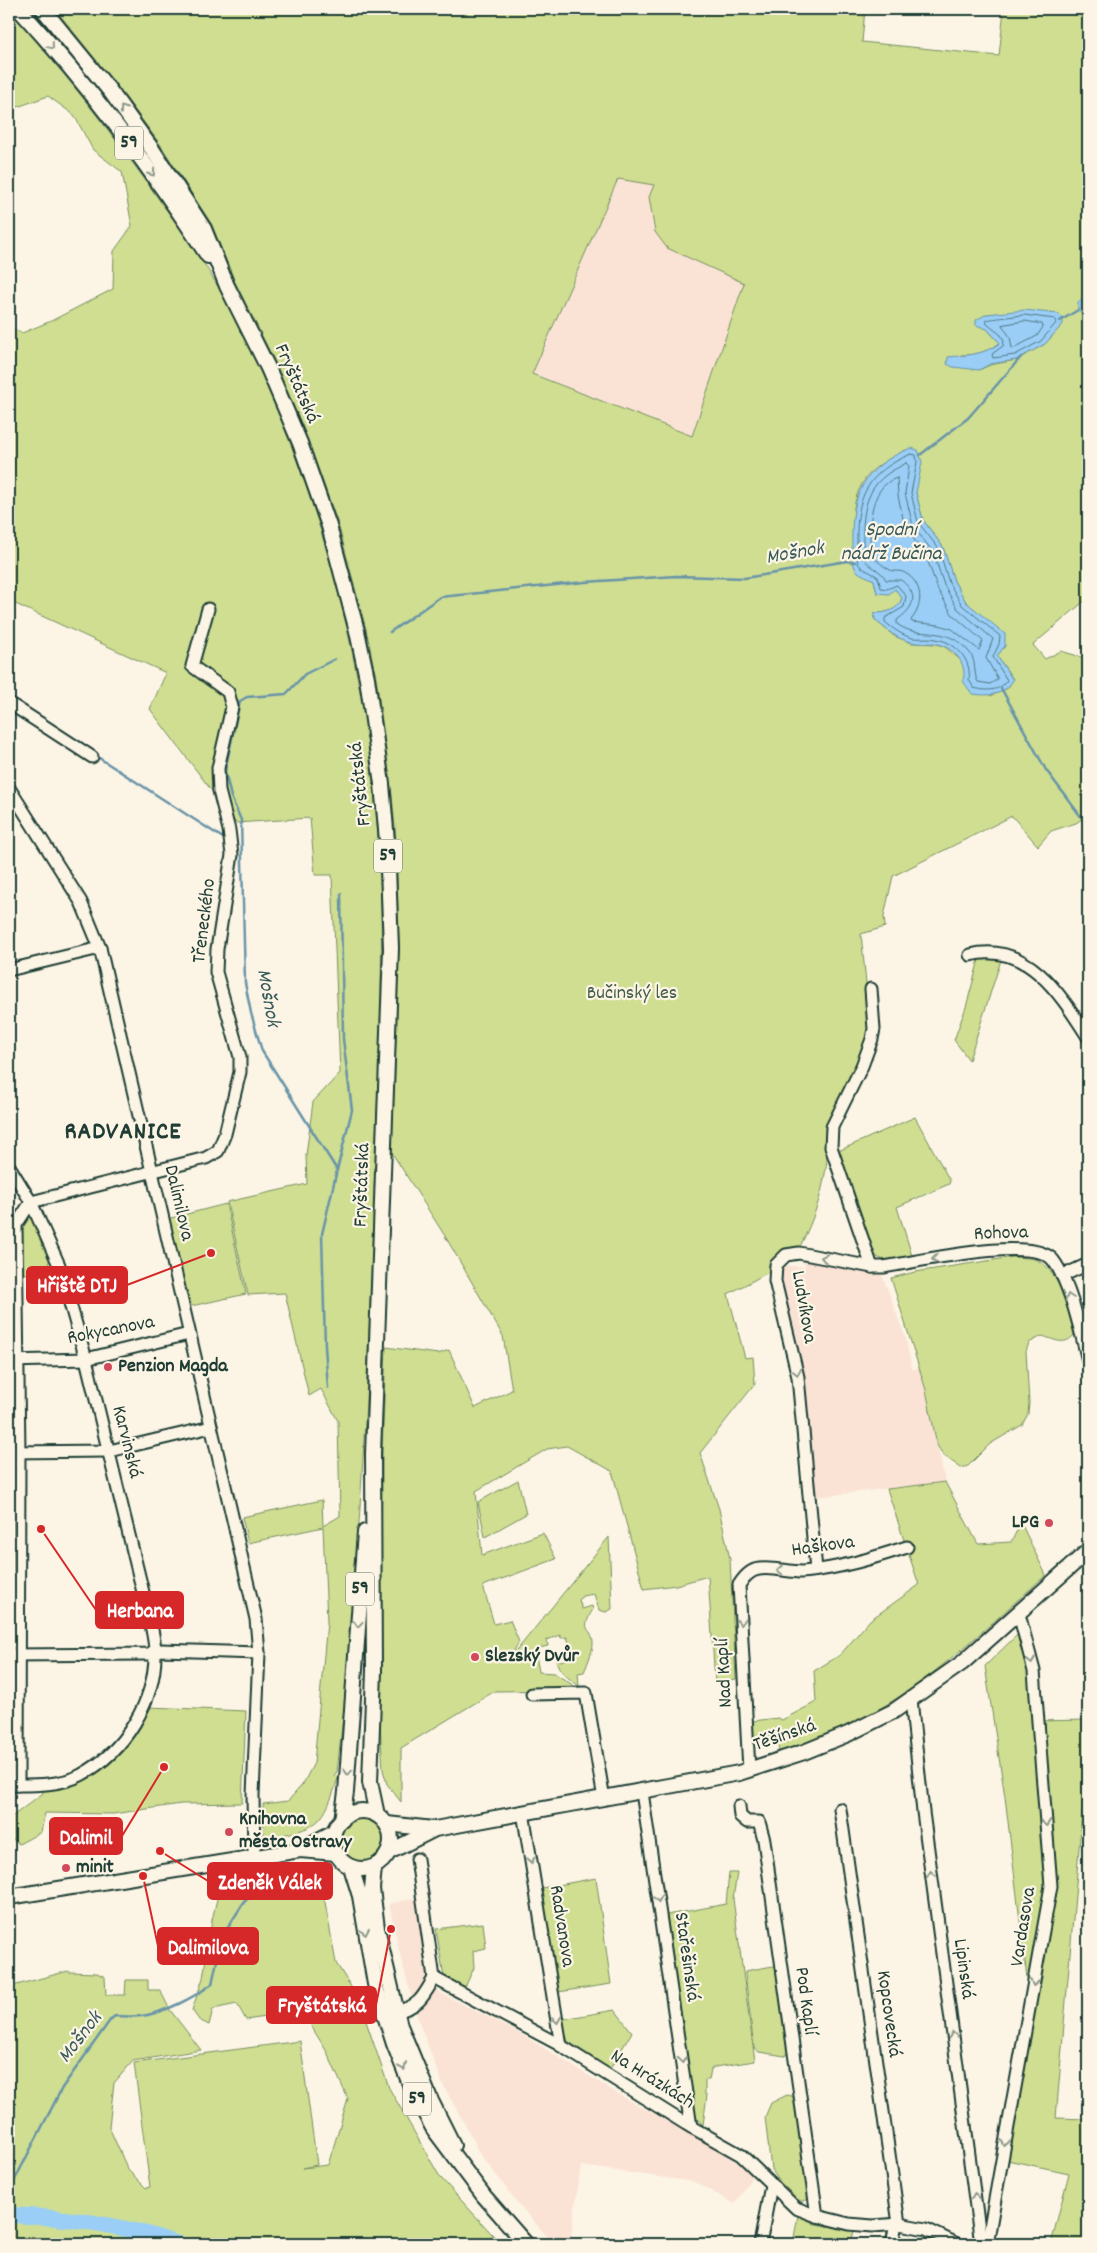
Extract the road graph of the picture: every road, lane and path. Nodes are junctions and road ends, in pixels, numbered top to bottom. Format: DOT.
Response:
graph roads {
  1 [pos="19,9"];
  2 [pos="43,9"];
  3 [pos="227,286"];
  4 [pos="208,609"];
  5 [pos="9,703"];
  6 [pos="92,757"];
  7 [pos="9,788"];
  8 [pos="100,948"];
  9 [pos="970,955"];
  10 [pos="9,970"];
  11 [pos="871,989"];
  12 [pos="1088,1037"];
  13 [pos="9,1166"];
  14 [pos="152,1173"];
  15 [pos="31,1202"];
  16 [pos="1088,1264"];
  17 [pos="872,1267"];
  18 [pos="1062,1276"];
  19 [pos="189,1334"];
  20 [pos="86,1360"];
  21 [pos="13,1361"];
  22 [pos="1088,1361"];
  23 [pos="211,1427"];
  24 [pos="109,1450"];
  25 [pos="14,1452"];
  26 [pos="373,1454"];
  27 [pos="907,1548"];
  28 [pos="1088,1551"];
  29 [pos="816,1570"];
  30 [pos="745,1575"];
  31 [pos="1020,1614"];
  32 [pos="155,1651"];
  33 [pos="259,1653"];
  34 [pos="14,1655"];
  35 [pos="532,1694"];
  36 [pos="911,1699"];
  37 [pos="749,1770"];
  38 [pos="13,1785"];
  39 [pos="642,1792"];
  40 [pos="604,1799"];
  41 [pos="739,1806"];
  42 [pos="840,1809"];
  43 [pos="523,1812"];
  44 [pos="342,1820"];
  45 [pos="382,1820"];
  46 [pos="435,1829"];
  47 [pos="334,1832"];
  48 [pos="300,1850"];
  49 [pos="389,1852"];
  50 [pos="336,1853"];
  51 [pos="254,1857"];
  52 [pos="417,1859"];
  53 [pos="374,1867"];
  54 [pos="351,1868"];
  55 [pos="9,1897"];
  56 [pos="434,1978"];
  57 [pos="396,2012"];
  58 [pos="561,2046"];
  59 [pos="691,2127"];
  60 [pos="465,2168"];
  61 [pos="771,2185"];
  62 [pos="817,2216"];
  63 [pos="898,2224"];
  64 [pos="526,2244"];
  65 [pos="760,2244"];
  66 [pos="892,2244"];
  67 [pos="958,2244"];
  68 [pos="981,2244"];
  69 [pos="987,2244"];
  1 -- 3 [label="main road, Fryštátská / 59, one-way"];
  3 -- 2 [label="main road, Fryštátská / 59, one-way"];
  3 -- 26 [label="main road, Fryštátská / 59"];
  4 -- 14 [label="street, Třeneckého"];
  5 -- 6 [label="street"];
  7 -- 8 [label="street, Dalimilova"];
  8 -- 10 [label="street"];
  8 -- 14 [label="street, Dalimilova"];
  9 -- 12 [label="street"];
  11 -- 17 [label="street"];
  13 -- 15 [label="street, Karvinská"];
  14 -- 15 [label="street, Třeneckého"];
  14 -- 19 [label="street, Dalimilova"];
  15 -- 20 [label="street, Karvinská"];
  15 -- 21 [label="street"];
  16 -- 18 [label="street"];
  18 -- 17 [label="street, Rohova, one-way"];
  17 -- 29 [label="street, Ludvíkova, one-way"];
  22 -- 18 [label="street, Rohova, one-way"];
  19 -- 20 [label="street, Rokycanova"];
  19 -- 23 [label="street, Dalimilova"];
  20 -- 21 [label="street, Rokycanova"];
  20 -- 24 [label="street, Karvinská"];
  21 -- 25 [label="street"];
  23 -- 24 [label="street"];
  23 -- 33 [label="street, Dalimilova"];
  24 -- 25 [label="street"];
  24 -- 32 [label="street, Karvinská"];
  25 -- 34 [label="street"];
  26 -- 44 [label="main road, Fryštátská / 59, one-way"];
  26 -- 45 [label="main road, Fryštátská / 59"];
  27 -- 29 [label="street, Haškova"];
  28 -- 31 [label="main road, Těšínská"];
  29 -- 30 [label="street, Haškova, one-way"];
  30 -- 37 [label="street, Nad Kaplí, one-way"];
  31 -- 36 [label="main road, Těšínská"];
  31 -- 69 [label="street, Vardasova, one-way"];
  32 -- 33 [label="street"];
  32 -- 34 [label="street"];
  32 -- 38 [label="street, Karvinská"];
  33 -- 51 [label="street, Dalimilova"];
  34 -- 38 [label="street"];
  35 -- 40 [label="street"];
  36 -- 37 [label="main road, Těšínská"];
  68 -- 36 [label="street, Lipinská, one-way"];
  37 -- 39 [label="main road, Těšínská"];
  39 -- 40 [label="main road, Těšínská"];
  39 -- 59 [label="street, Stařešinská, one-way"];
  40 -- 43 [label="main road, Těšínská"];
  41 -- 62 [label="street, Pod Kaplí"];
  42 -- 63 [label="street, Kopcovecká"];
  43 -- 46 [label="main road, Těšínská"];
  43 -- 58 [label="street, Radvanova, one-way"];
  44 -- 45 [label="main road"];
  44 -- 47 [label="main road"];
  45 -- 46 [label="main road, Těšínská"];
  45 -- 49 [label="main road"];
  46 -- 49 [label="main road, Těšínská"];
  47 -- 48 [label="main road"];
  47 -- 50 [label="main road"];
  48 -- 50 [label="main road"];
  48 -- 51 [label="main road"];
  49 -- 53 [label="main road"];
  50 -- 54 [label="main road"];
  51 -- 55 [label="main road"];
  52 -- 56 [label="street"];
  53 -- 54 [label="main road"];
  53 -- 57 [label="main road, 59"];
  54 -- 60 [label="main road, 59, one-way"];
  56 -- 57 [label="street"];
  56 -- 58 [label="street, Na Hrázkách"];
  57 -- 60 [label="main road, 59"];
  58 -- 59 [label="street, Na Hrázkách"];
  59 -- 61 [label="street, Na Hrázkách"];
  60 -- 64 [label="main road, 59"];
  61 -- 62 [label="street, Na Hrázkách"];
  61 -- 65 [label="street"];
  62 -- 63 [label="street, Na Hrázkách"];
  63 -- 66 [label="street, Kopcovecká"];
  63 -- 67 [label="street, Na Hrázkách"];
}
